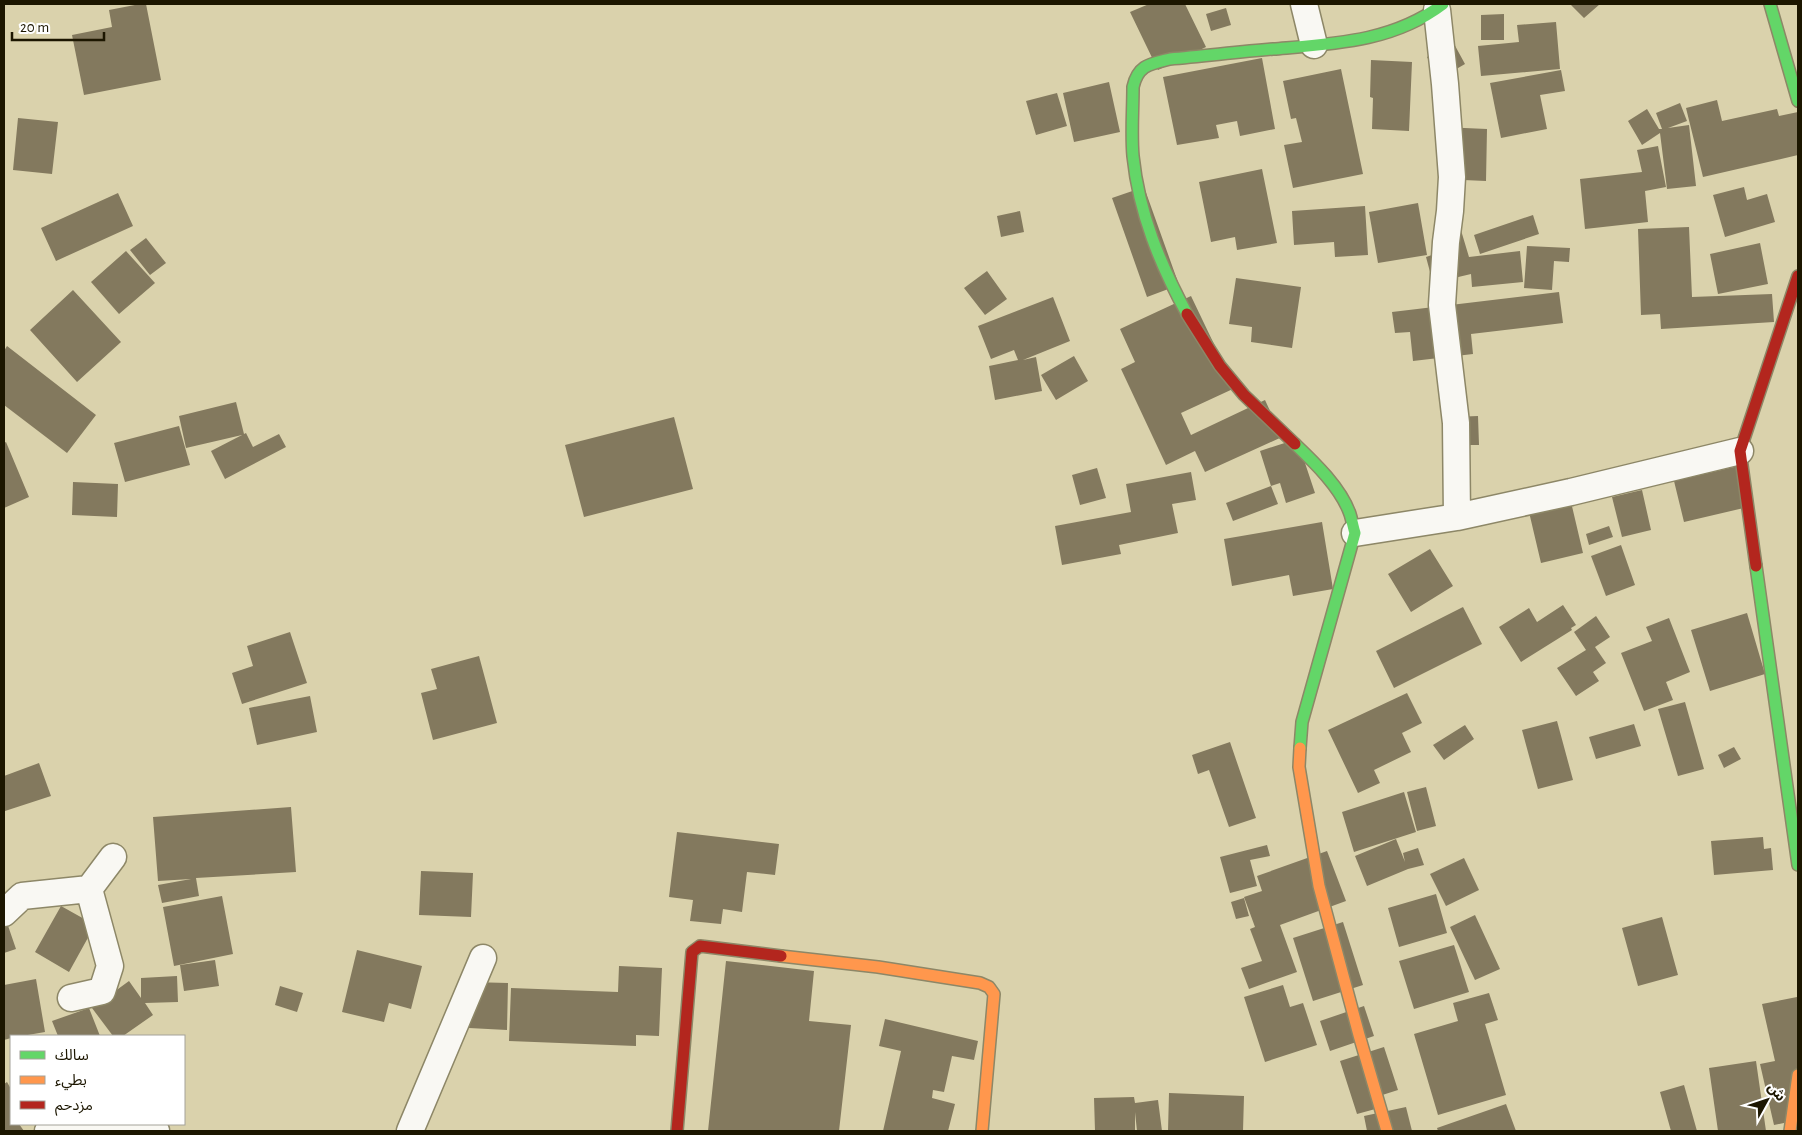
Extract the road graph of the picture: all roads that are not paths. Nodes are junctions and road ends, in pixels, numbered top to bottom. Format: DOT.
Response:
graph roads {
  1 [pos="1304,4"];
  2 [pos="1770,4"];
  3 [pos="1440,7"];
  4 [pos="1314,46"];
  5 [pos="1798,101"];
  6 [pos="1798,276"];
  7 [pos="1740,451"];
  8 [pos="1457,517"];
  9 [pos="1355,533"];
  10 [pos="113,857"];
  11 [pos="1798,865"];
  12 [pos="89,889"];
  13 [pos="4,913"];
  14 [pos="484,958"];
  15 [pos="71,998"];
  16 [pos="1798,1075"];
  17 [pos="48,1131"];
  18 [pos="156,1131"];
  19 [pos="410,1131"];
  20 [pos="677,1131"];
  21 [pos="982,1131"];
  22 [pos="1387,1131"];
  23 [pos="1790,1131"];
  1 -- 4 [label="street"];
  2 -- 5 [label="street"];
  3 -- 4 [label="street"];
  3 -- 8 [label="street"];
  4 -- 9 [label="street"];
  6 -- 7 [label="street"];
  7 -- 8 [label="street"];
  7 -- 11 [label="street"];
  8 -- 9 [label="street"];
  9 -- 22 [label="street"];
  10 -- 12 [label="street"];
  12 -- 13 [label="street"];
  12 -- 15 [label="street"];
  14 -- 19 [label="street"];
  16 -- 23 [label="street"];
  17 -- 18 [label="street"];
  20 -- 21 [label="street"];
}
